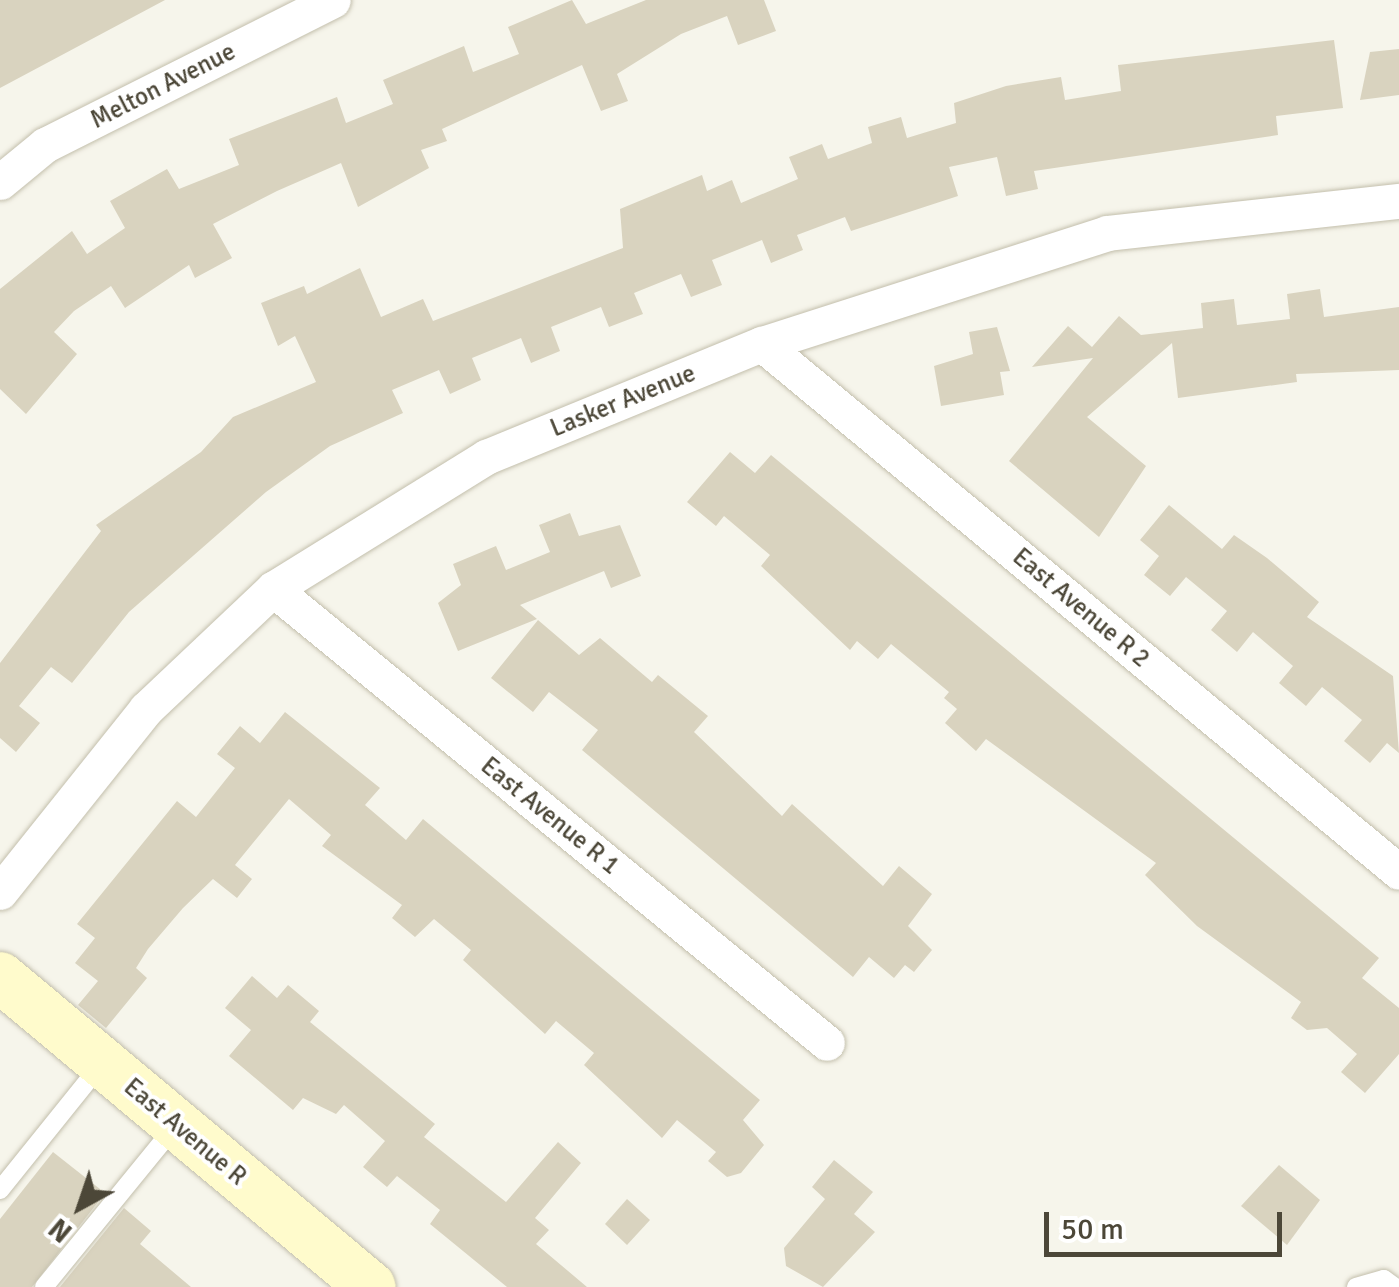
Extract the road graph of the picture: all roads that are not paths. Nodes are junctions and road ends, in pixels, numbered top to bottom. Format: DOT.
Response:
graph roads {
  1 [pos="332,0"];
  2 [pos="0,182"];
  3 [pos="1399,201"];
  4 [pos="762,344"];
  5 [pos="273,589"];
  6 [pos="1399,872"];
  7 [pos="0,892"];
  8 [pos="0,977"];
  9 [pos="827,1042"];
  10 [pos="103,1063"];
  11 [pos="176,1124"];
  12 [pos="0,1190"];
  13 [pos="44,1287"];
  14 [pos="371,1287"];
  15 [pos="1356,1287"];
  16 [pos="1395,1287"];
  1 -- 2 [label="street, Melton Avenue"];
  3 -- 4 [label="street, Lasker Avenue"];
  4 -- 5 [label="street, Lasker Avenue"];
  4 -- 6 [label="street, East Avenue R 2"];
  5 -- 7 [label="street, Lasker Avenue"];
  5 -- 9 [label="street, East Avenue R 1"];
  8 -- 10 [label="main road, East Avenue R"];
  10 -- 11 [label="main road, East Avenue R"];
  10 -- 12 [label="lane"];
  11 -- 13 [label="lane"];
  11 -- 14 [label="main road, East Avenue R"];
  15 -- 16 [label="lane"];
}
